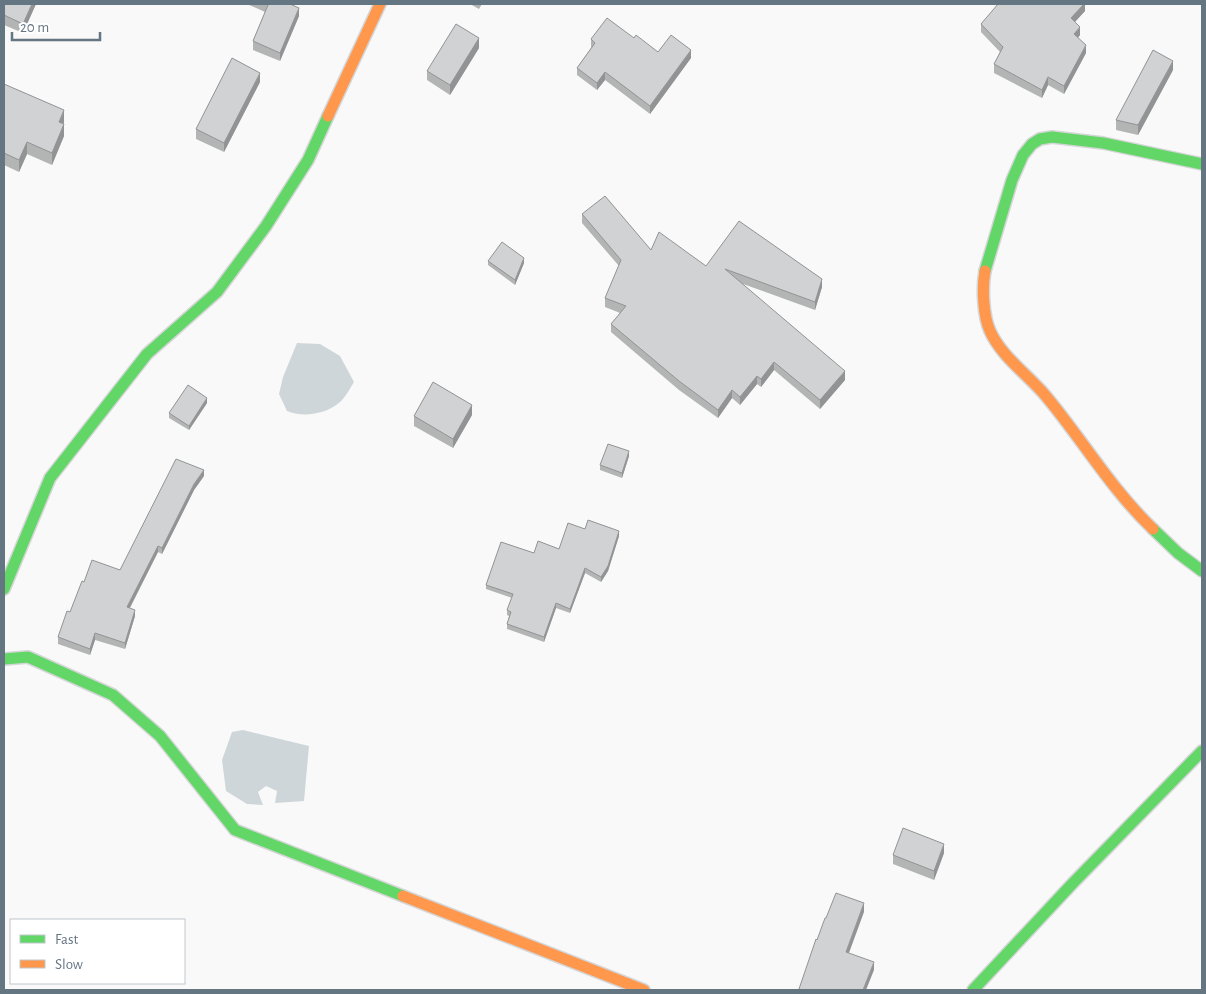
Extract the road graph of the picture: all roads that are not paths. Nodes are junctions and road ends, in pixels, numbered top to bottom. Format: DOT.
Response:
graph roads {
  1 [pos="380,4"];
  2 [pos="1202,164"];
  3 [pos="1202,570"];
  4 [pos="4,590"];
  5 [pos="4,659"];
  6 [pos="1202,751"];
  7 [pos="644,990"];
  8 [pos="973,990"];
  1 -- 4 [label="street"];
  2 -- 3 [label="street"];
  5 -- 7 [label="street"];
  6 -- 8 [label="street"];
}
